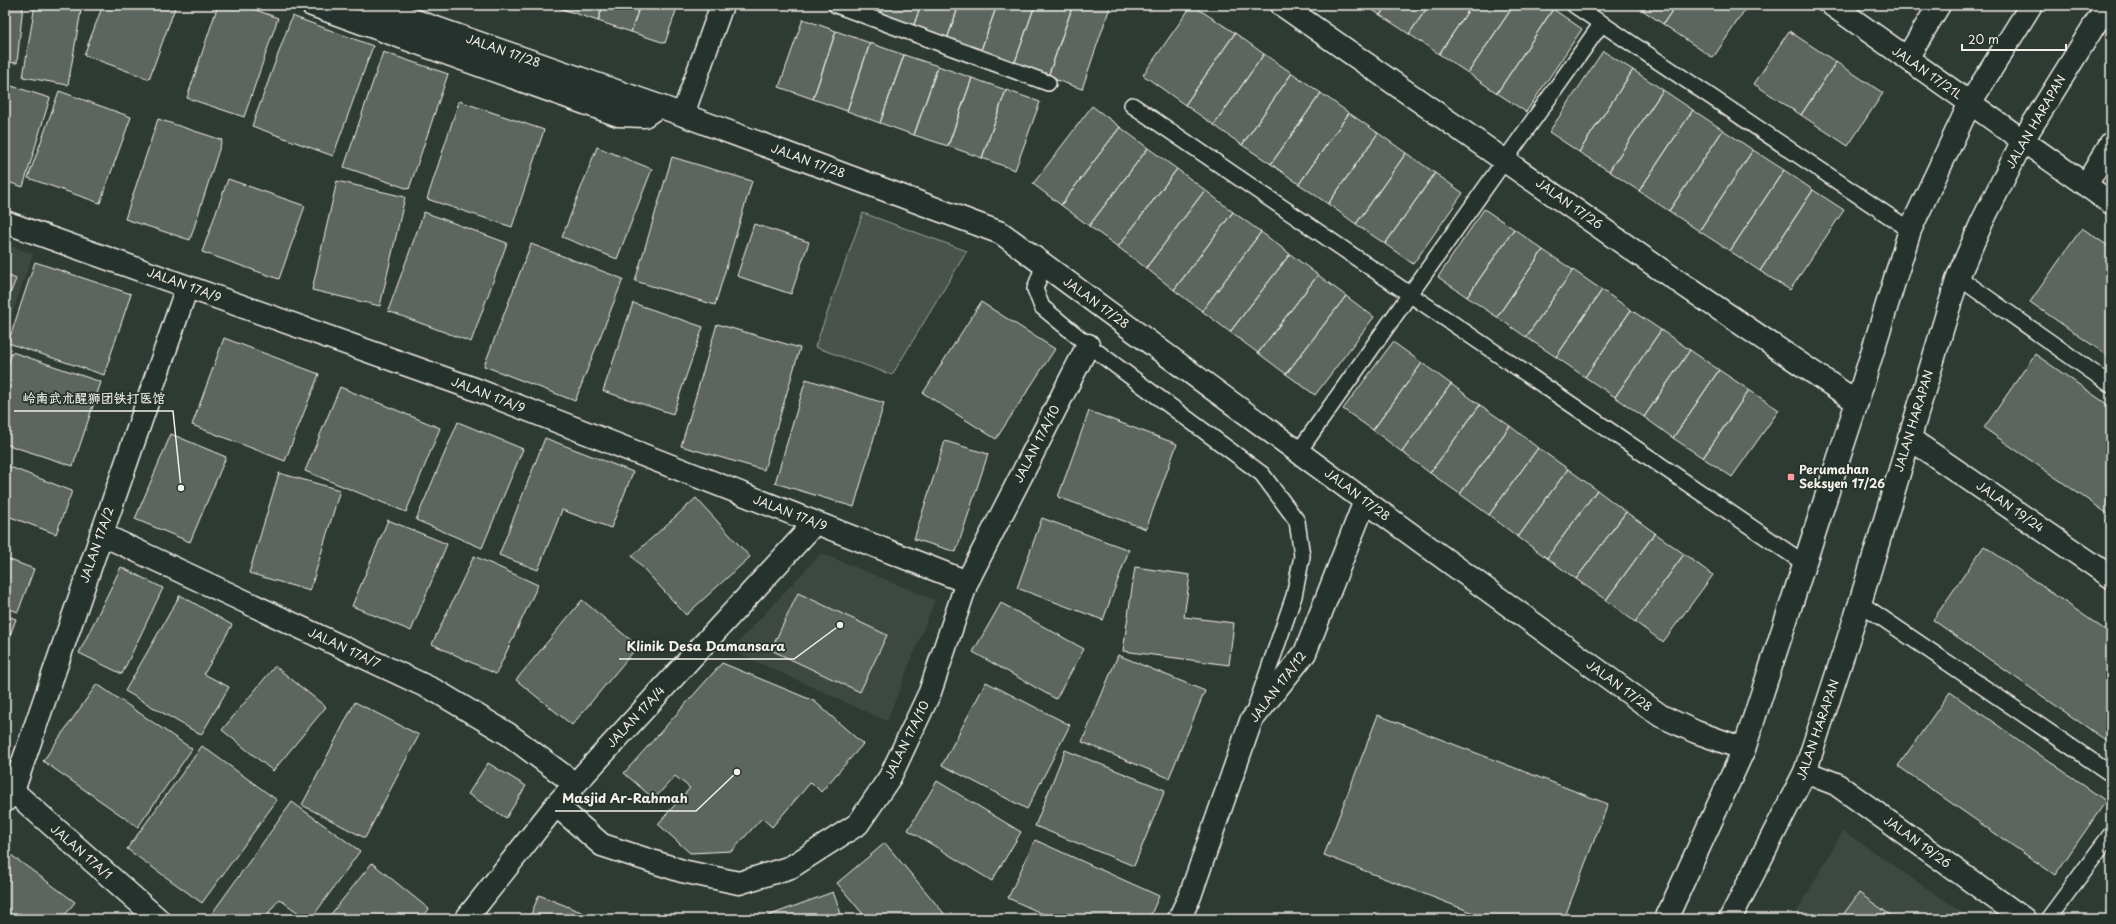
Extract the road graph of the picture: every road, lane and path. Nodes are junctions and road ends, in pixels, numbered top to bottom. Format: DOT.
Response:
graph roads {
  1 [pos="312,5"];
  2 [pos="370,5"];
  3 [pos="722,5"];
  4 [pos="836,5"];
  5 [pos="1282,5"];
  6 [pos="1574,5"];
  7 [pos="1832,5"];
  8 [pos="1939,5"];
  9 [pos="2031,5"];
  10 [pos="2107,5"];
  11 [pos="1602,23"];
  12 [pos="1907,58"];
  13 [pos="1048,83"];
  14 [pos="1970,103"];
  15 [pos="1132,105"];
  16 [pos="659,106"];
  17 [pos="683,114"];
  18 [pos="2023,140"];
  19 [pos="2111,143"];
  20 [pos="1504,159"];
  21 [pos="2086,185"];
  22 [pos="2111,203"];
  23 [pos="5,222"];
  24 [pos="1910,230"];
  25 [pos="1044,264"];
  26 [pos="1958,277"];
  27 [pos="187,287"];
  28 [pos="1410,294"];
  29 [pos="1088,345"];
  30 [pos="2111,385"];
  31 [pos="1857,402"];
  32 [pos="1909,438"];
  33 [pos="1299,451"];
  34 [pos="1365,501"];
  35 [pos="816,523"];
  36 [pos="101,534"];
  37 [pos="1804,564"];
  38 [pos="2111,577"];
  39 [pos="967,582"];
  40 [pos="1860,602"];
  41 [pos="1251,721"];
  42 [pos="1744,749"];
  43 [pos="1806,772"];
  44 [pos="2111,774"];
  45 [pos="575,784"];
  46 [pos="8,792"];
  47 [pos="556,805"];
  48 [pos="2111,834"];
  49 [pos="158,919"];
  50 [pos="466,919"];
  51 [pos="1179,919"];
  52 [pos="1666,919"];
  53 [pos="1730,919"];
  54 [pos="2024,919"];
  55 [pos="2048,919"];
  1 -- 16 [label="street"];
  2 -- 16 [label="street, JALAN 17/28"];
  3 -- 17 [label="street"];
  4 -- 13 [label="lane"];
  5 -- 20 [label="street, JALAN 17/26"];
  6 -- 11 [label="lane"];
  7 -- 12 [label="street, JALAN 17/21L"];
  8 -- 12 [label="street"];
  9 -- 14 [label="street"];
  10 -- 18 [label="street, JALAN HARAPAN"];
  11 -- 20 [label="lane"];
  11 -- 24 [label="lane"];
  12 -- 14 [label="street, JALAN 17/21L"];
  14 -- 18 [label="street, JALAN 17/21L"];
  14 -- 24 [label="street"];
  15 -- 28 [label="lane"];
  16 -- 17 [label="street, JALAN 17/28"];
  17 -- 25 [label="street, JALAN 17/28"];
  18 -- 21 [label="street, JALAN 17/21L"];
  18 -- 26 [label="street, JALAN HARAPAN"];
  19 -- 21 [label="street"];
  20 -- 28 [label="lane"];
  20 -- 31 [label="street, JALAN 17/26"];
  21 -- 22 [label="street, JALAN 17/21L"];
  23 -- 27 [label="street, JALAN 17A/9"];
  24 -- 31 [label="street"];
  25 -- 29 [label="lane"];
  25 -- 33 [label="street, JALAN 17/28"];
  26 -- 30 [label="lane"];
  26 -- 32 [label="street, JALAN HARAPAN"];
  27 -- 35 [label="street, JALAN 17A/9"];
  27 -- 36 [label="street, JALAN 17A/2"];
  28 -- 33 [label="lane"];
  28 -- 37 [label="lane"];
  29 -- 39 [label="street, JALAN 17A/10"];
  29 -- 41 [label="lane"];
  31 -- 37 [label="street"];
  32 -- 38 [label="street, JALAN 19/24"];
  32 -- 40 [label="street, JALAN HARAPAN"];
  33 -- 34 [label="street, JALAN 17/28"];
  34 -- 41 [label="street, JALAN 17A/12"];
  34 -- 42 [label="street, JALAN 17/28"];
  35 -- 39 [label="street, JALAN 17A/9"];
  35 -- 45 [label="street, JALAN 17A/4"];
  36 -- 45 [label="street, JALAN 17A/7"];
  36 -- 46 [label="street, JALAN 17A/2"];
  37 -- 42 [label="street"];
  39 -- 47 [label="street, JALAN 17A/10"];
  40 -- 43 [label="street, JALAN HARAPAN"];
  40 -- 44 [label="lane"];
  41 -- 51 [label="street, JALAN 17A/12"];
  42 -- 52 [label="street"];
  43 -- 53 [label="street, JALAN HARAPAN"];
  43 -- 54 [label="street, JALAN 19/26"];
  45 -- 47 [label="street, JALAN 17A/4"];
  46 -- 49 [label="street, JALAN 17A/1"];
  47 -- 50 [label="street, JALAN 17A/4"];
  48 -- 55 [label="lane"];
}
